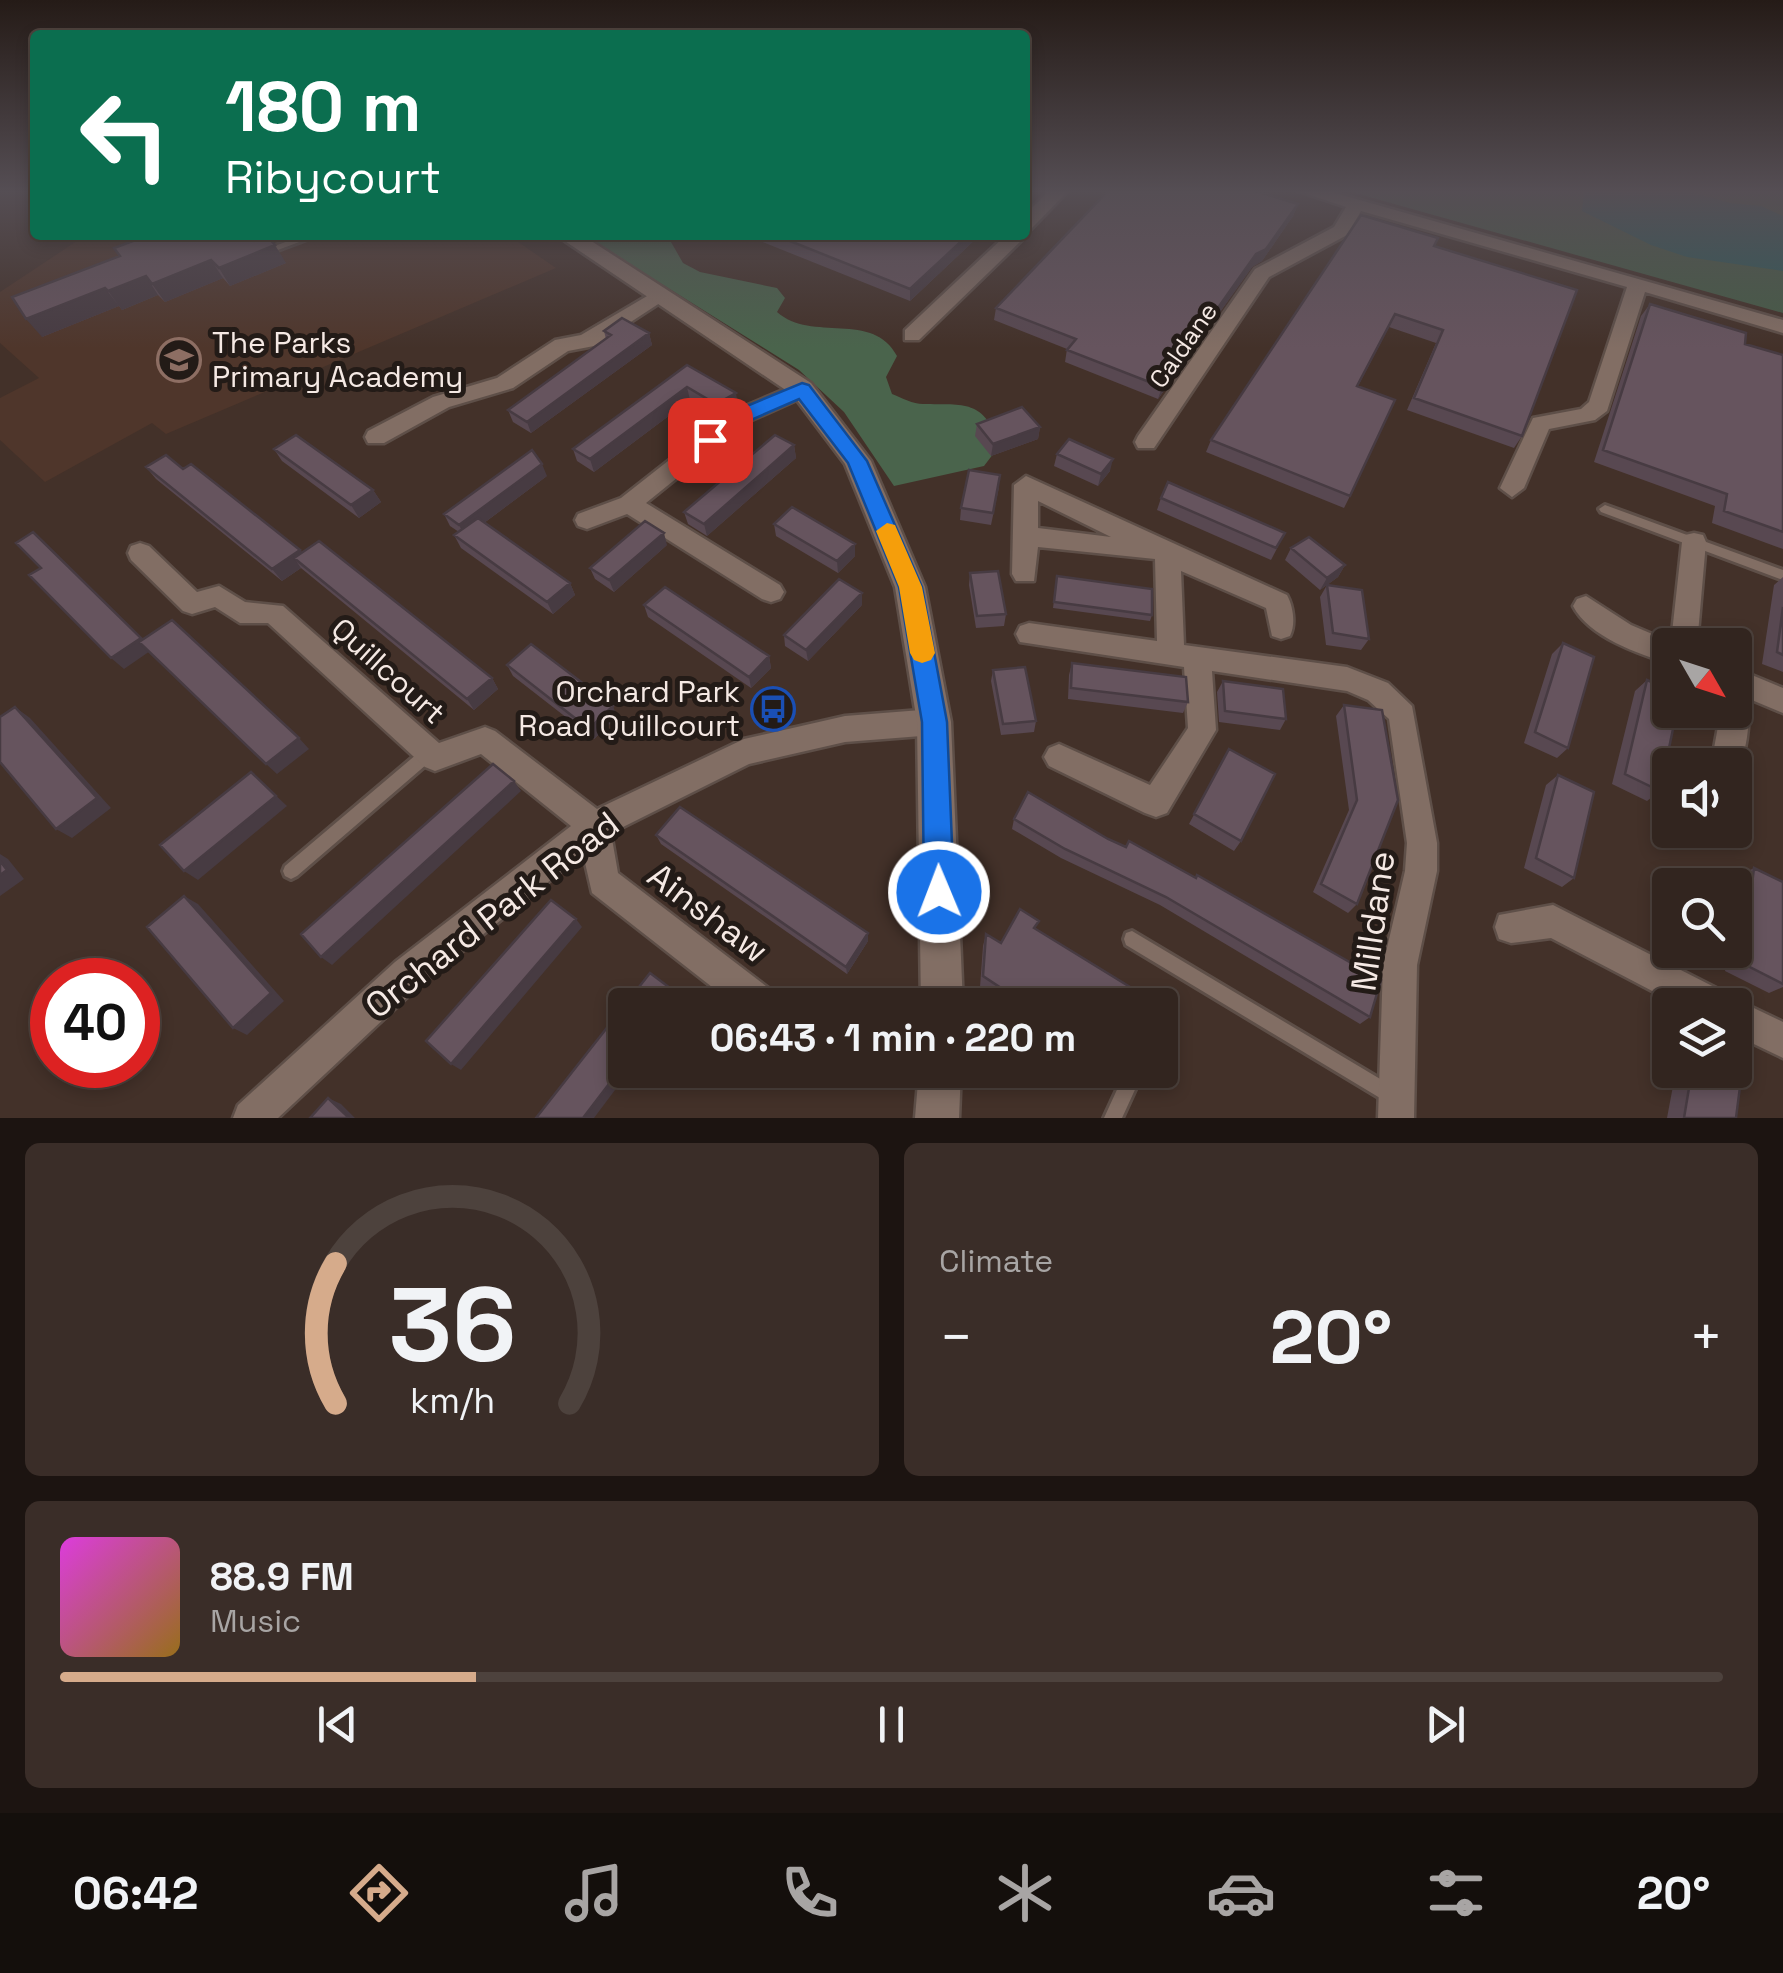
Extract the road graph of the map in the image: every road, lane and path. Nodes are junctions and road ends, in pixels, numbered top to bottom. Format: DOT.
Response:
graph roads {
  1 [pos="291,243"];
  2 [pos="579,243"];
  3 [pos="1009,243"];
  4 [pos="1319,243"];
  5 [pos="1493,243"];
  6 [pos="263,253"];
  7 [pos="1638,282"];
  8 [pos="659,295"];
  9 [pos="1783,327"];
  10 [pos="912,336"];
  11 [pos="802,390"];
  12 [pos="376,437"];
  13 [pos="1146,442"];
  14 [pos="1512,488"];
  15 [pos="629,504"];
  16 [pos="1605,509"];
  17 [pos="587,520"];
  18 [pos="1026,536"];
  19 [pos="1694,542"];
  20 [pos="140,553"];
  21 [pos="1168,554"];
  22 [pos="1025,574"];
  23 [pos="1783,575"];
  24 [pos="771,592"];
  25 [pos="1586,606"];
  26 [pos="1280,628"];
  27 [pos="1686,628"];
  28 [pos="1029,634"];
  29 [pos="1652,645"];
  30 [pos="1184,656"];
  31 [pos="1752,697"];
  32 [pos="1783,701"];
  33 [pos="934,722"];
  34 [pos="430,753"];
  35 [pos="1060,757"];
  36 [pos="595,826"];
  37 [pos="290,871"];
  38 [pos="1511,927"];
  39 [pos="1132,940"];
  40 [pos="741,988"];
  41 [pos="942,988"];
  42 [pos="1681,988"];
  43 [pos="1752,1025"];
  44 [pos="1783,1041"];
  45 [pos="939,1088"];
  46 [pos="1127,1088"];
  47 [pos="1396,1108"];
  48 [pos="251,1118"];
  49 [pos="937,1118"];
  50 [pos="1113,1118"];
  1 -- 6 [label="lane"];
  2 -- 8 [label="street"];
  3 -- 10 [label="street"];
  4 -- 13 [label="street, Caldane"];
  5 -- 7 [label="street"];
  7 -- 9 [label="street"];
  7 -- 14 [label="street"];
  8 -- 11 [label="street"];
  8 -- 12 [label="street"];
  11 -- 15 [label="street"];
  11 -- 33 [label="street"];
  15 -- 17 [label="street"];
  15 -- 24 [label="street"];
  16 -- 19 [label="lane"];
  18 -- 21 [label="street"];
  18 -- 21 [label="street"];
  18 -- 22 [label="street"];
  19 -- 23 [label="lane"];
  19 -- 27 [label="street"];
  20 -- 34 [label="street, Quillcourt"];
  21 -- 26 [label="street"];
  21 -- 30 [label="street"];
  25 -- 29 [label="street"];
  28 -- 30 [label="street, Milldane"];
  30 -- 35 [label="street"];
  30 -- 47 [label="street, Milldane"];
  31 -- 32 [label="street"];
  33 -- 36 [label="street, Orchard Park Road"];
  33 -- 41 [label="street"];
  34 -- 36 [label="street, Quillcourt"];
  34 -- 37 [label="lane"];
  36 -- 40 [label="street, Ainshaw"];
  36 -- 48 [label="street, Orchard Park Road"];
  38 -- 42 [label="street"];
  39 -- 47 [label="lane"];
  43 -- 44 [label="street"];
  45 -- 49 [label="street"];
  46 -- 50 [label="lane"];
}
